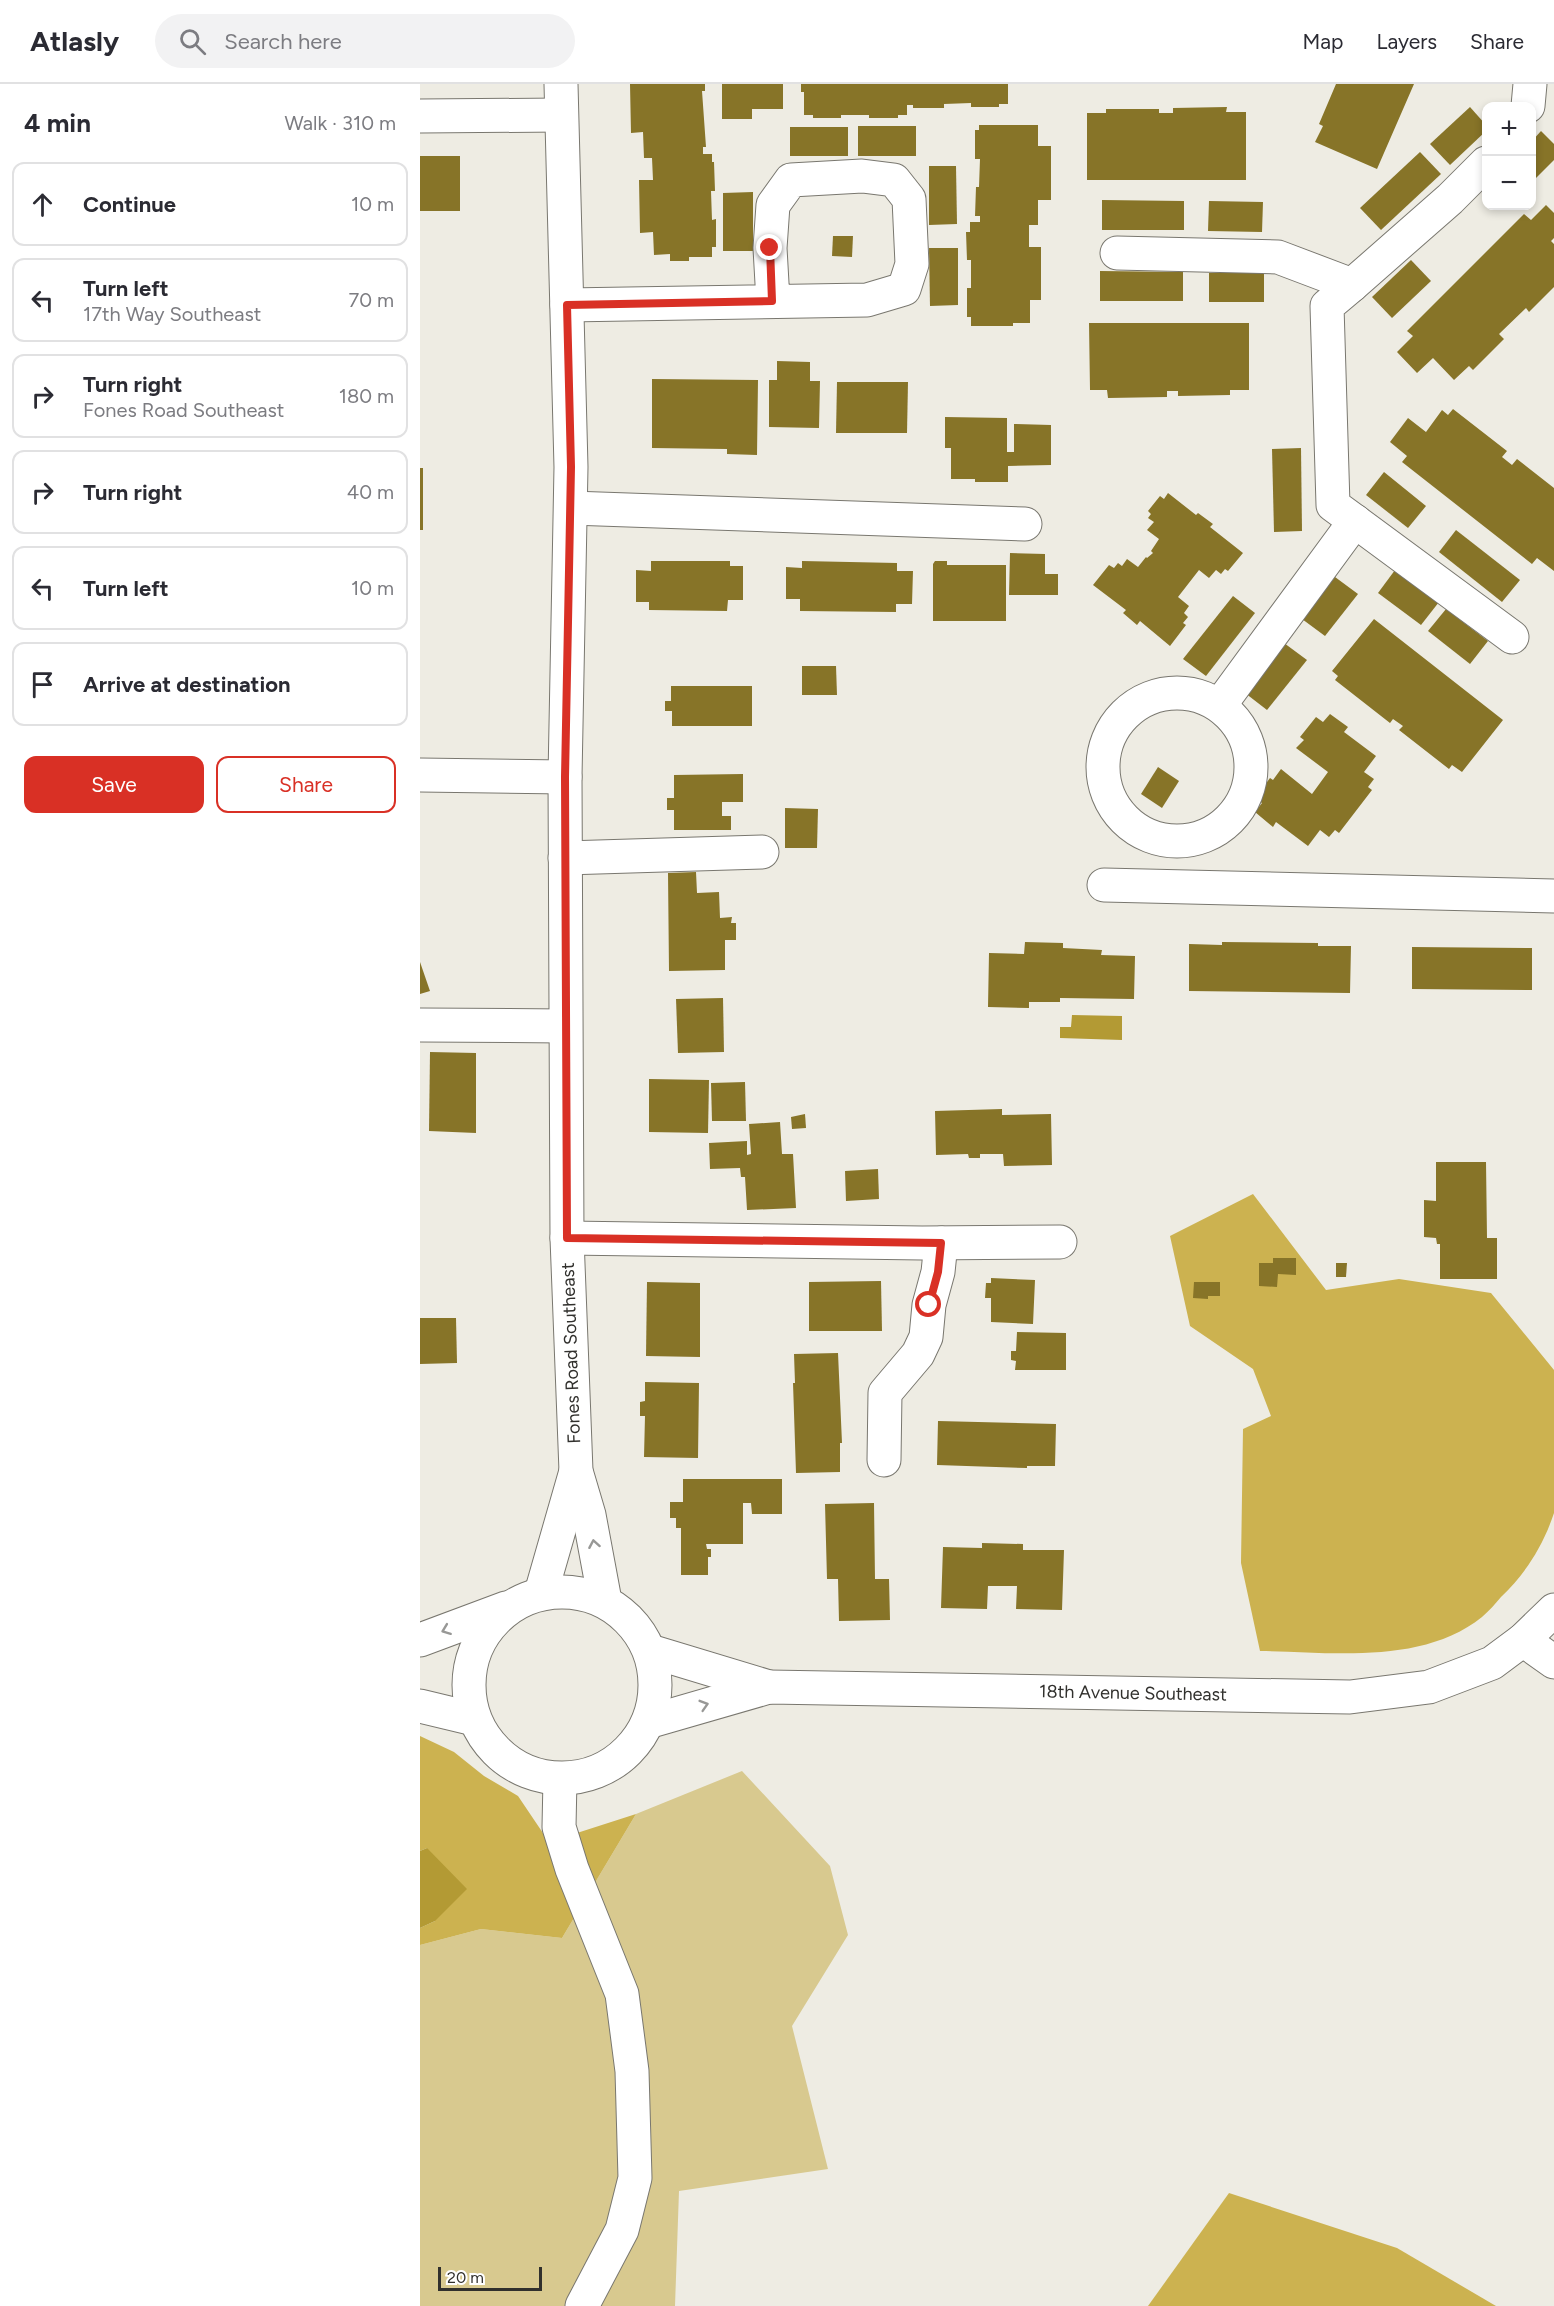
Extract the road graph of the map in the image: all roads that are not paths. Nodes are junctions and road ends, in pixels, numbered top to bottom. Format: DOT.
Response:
graph roads {
  1 [pos="1530,84"];
  2 [pos="561,100"];
  3 [pos="1528,102"];
  4 [pos="420,116"];
  5 [pos="1482,167"];
  6 [pos="1117,252"];
  7 [pos="1352,285"];
  8 [pos="772,301"];
  9 [pos="567,305"];
  10 [pos="571,508"];
  11 [pos="1355,521"];
  12 [pos="1025,524"];
  13 [pos="1512,638"];
  14 [pos="1220,705"];
  15 [pos="420,775"];
  16 [pos="565,777"];
  17 [pos="762,852"];
  18 [pos="565,858"];
  19 [pos="1104,885"];
  20 [pos="1554,896"];
  21 [pos="420,1025"];
  22 [pos="565,1026"];
  23 [pos="567,1238"];
  24 [pos="1060,1242"];
  25 [pos="941,1243"];
  26 [pos="884,1460"];
  27 [pos="576,1471"];
  28 [pos="541,1593"];
  29 [pos="605,1601"];
  30 [pos="511,1606"];
  31 [pos="1554,1610"];
  32 [pos="420,1640"];
  33 [pos="1523,1640"];
  34 [pos="650,1651"];
  35 [pos="1554,1662"];
  36 [pos="769,1687"];
  37 [pos="420,1706"];
  38 [pos="474,1719"];
  39 [pos="648,1722"];
  40 [pos="560,1779"];
  41 [pos="582,2306"];
  1 -- 3 [label="street"];
  2 -- 4 [label="street"];
  2 -- 9 [label="street, Fones Road Southeast"];
  5 -- 7 [label="street"];
  6 -- 7 [label="street"];
  7 -- 11 [label="street"];
  8 -- 8 [label="street"];
  8 -- 9 [label="street"];
  9 -- 10 [label="street, Fones Road Southeast"];
  10 -- 12 [label="street"];
  10 -- 16 [label="street, Fones Road Southeast"];
  11 -- 13 [label="street"];
  11 -- 14 [label="street"];
  14 -- 14 [label="street"];
  15 -- 16 [label="street"];
  16 -- 18 [label="street, Fones Road Southeast"];
  17 -- 18 [label="street"];
  18 -- 22 [label="street, Fones Road Southeast"];
  19 -- 20 [label="street"];
  21 -- 22 [label="street"];
  22 -- 23 [label="street, Fones Road Southeast"];
  23 -- 25 [label="street"];
  23 -- 27 [label="street, Fones Road Southeast"];
  24 -- 25 [label="street"];
  25 -- 26 [label="street"];
  27 -- 28 [label="street, Fones Road Southeast"];
  29 -- 27 [label="street, Fones Road Southeast, one-way"];
  28 -- 29 [label="street"];
  28 -- 30 [label="street"];
  29 -- 34 [label="street"];
  30 -- 32 [label="street, one-way"];
  30 -- 38 [label="street"];
  31 -- 33 [label="street, 18th Avenue Southeast"];
  33 -- 35 [label="street"];
  33 -- 36 [label="street, 18th Avenue Southeast"];
  34 -- 36 [label="street, 18th Avenue Southeast"];
  34 -- 39 [label="street"];
  39 -- 36 [label="street, 18th Avenue Southeast, one-way"];
  37 -- 38 [label="street"];
  38 -- 40 [label="street"];
  39 -- 40 [label="street"];
  40 -- 41 [label="street"];
}
